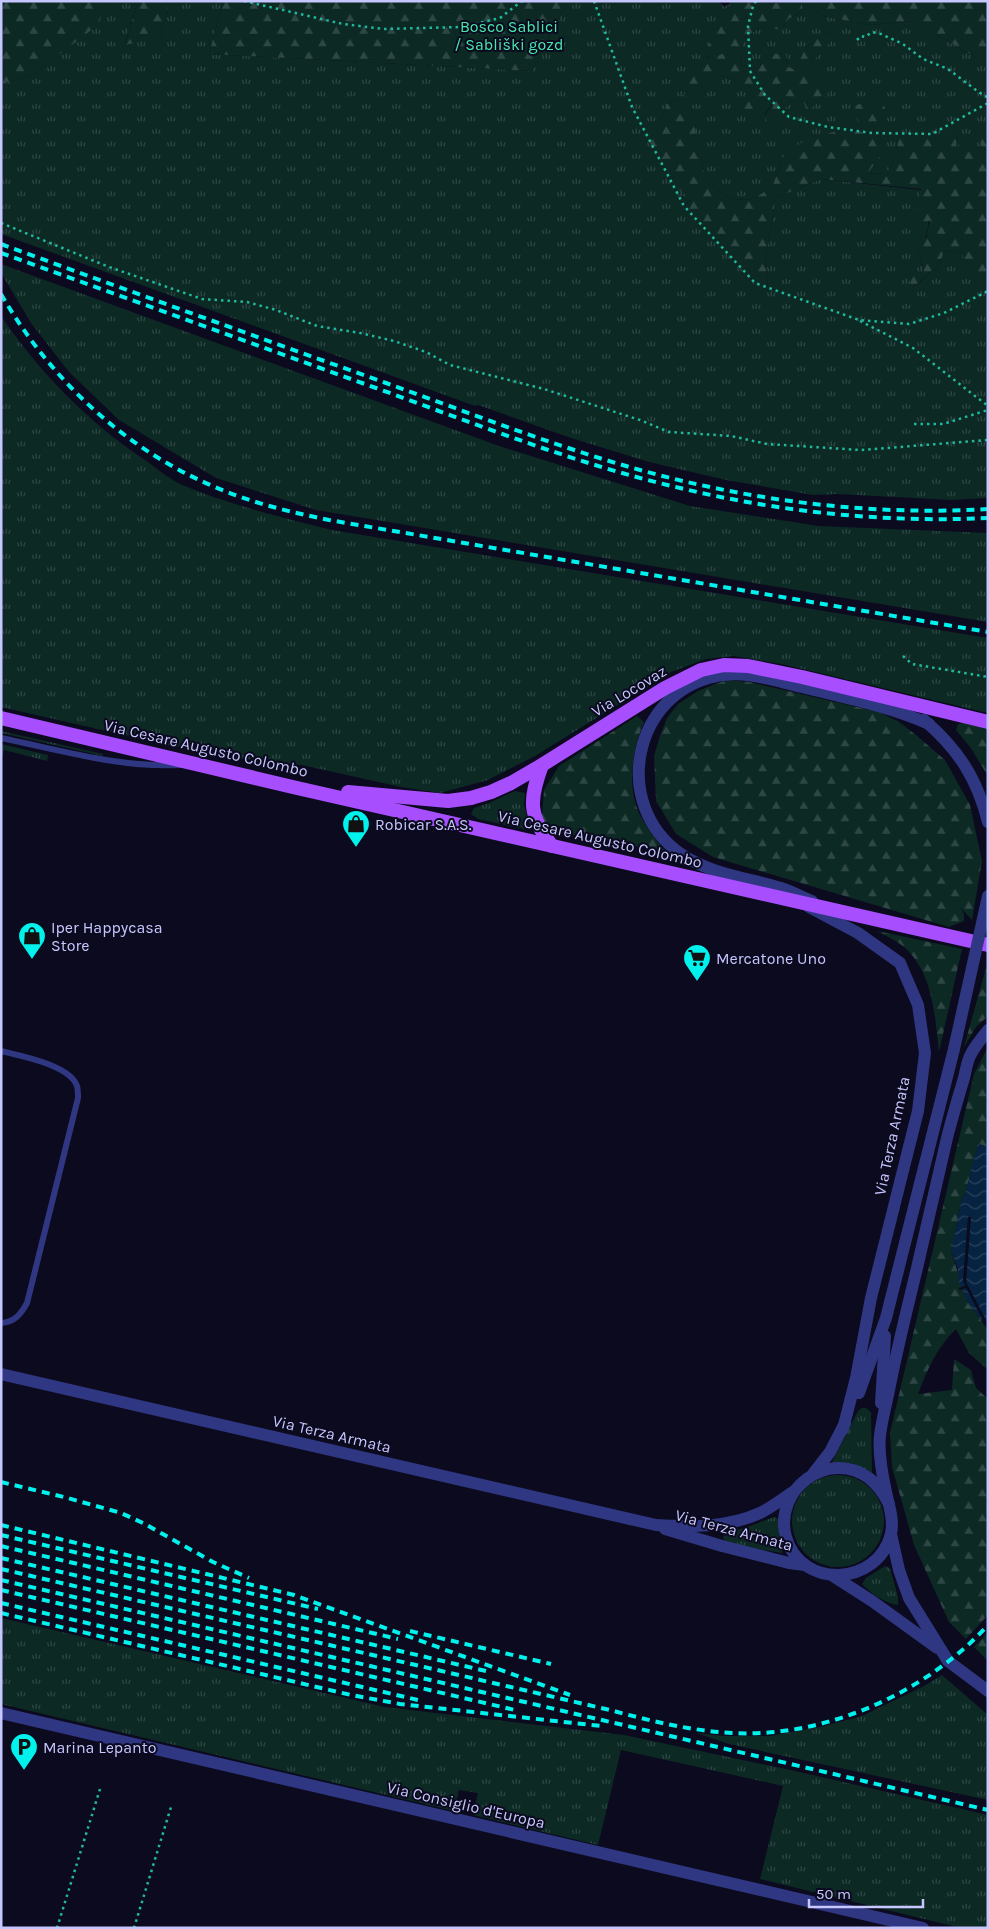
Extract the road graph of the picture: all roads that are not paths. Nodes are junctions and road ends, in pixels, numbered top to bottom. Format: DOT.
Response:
graph roads {
  1 [pos="901,700"];
  2 [pos="1,718"];
  3 [pos="988,722"];
  4 [pos="929,724"];
  5 [pos="1,738"];
  6 [pos="199,764"];
  7 [pos="542,765"];
  8 [pos="297,788"];
  9 [pos="988,822"];
  10 [pos="552,846"];
  11 [pos="988,896"];
  12 [pos="803,904"];
  13 [pos="834,910"];
  14 [pos="988,945"];
  15 [pos="988,1030"];
  16 [pos="1,1051"];
  17 [pos="886,1318"];
  18 [pos="1,1323"];
  19 [pos="1,1374"];
  20 [pos="842,1429"];
  21 [pos="880,1435"];
  22 [pos="813,1474"];
  23 [pos="793,1492"];
  24 [pos="889,1504"];
  25 [pos="656,1525"];
  26 [pos="891,1534"];
  27 [pos="805,1564"];
  28 [pos="833,1576"];
  29 [pos="944,1653"];
  30 [pos="988,1691"];
  31 [pos="1,1713"];
  32 [pos="923,1928"];
  1 -- 3 [label="main road, Via Locovaz"];
  1 -- 4 [label="street"];
  1 -- 7 [label="main road, Via Locovaz"];
  2 -- 6 [label="main road, Via Cesare Augusto Colombo"];
  4 -- 9 [label="street"];
  4 -- 13 [label="street, Via Locovaz"];
  5 -- 6 [label="lane"];
  6 -- 8 [label="main road, Via Cesare Augusto Colombo"];
  7 -- 8 [label="main road, Via Locovaz"];
  7 -- 10 [label="main road"];
  8 -- 10 [label="main road, Via Cesare Augusto Colombo"];
  10 -- 12 [label="main road, Via Cesare Augusto Colombo"];
  11 -- 17 [label="street, Via Terza Armata, bridge"];
  12 -- 13 [label="main road, Via Cesare Augusto Colombo"];
  12 -- 20 [label="street, Via Terza Armata"];
  13 -- 14 [label="main road, Via Cesare Augusto Colombo"];
  15 -- 21 [label="street, Via Terza Armata"];
  16 -- 18 [label="lane"];
  17 -- 20 [label="street, Via Terza Armata"];
  17 -- 21 [label="street, Via Terza Armata"];
  19 -- 25 [label="street, Via Terza Armata"];
  20 -- 22 [label="street, Via Terza Armata"];
  21 -- 24 [label="street, Via Terza Armata"];
  22 -- 23 [label="street, Via Terza Armata"];
  22 -- 24 [label="street, Via Terza Armata"];
  23 -- 25 [label="street, Via Terza Armata"];
  23 -- 27 [label="street, Via Terza Armata"];
  24 -- 26 [label="street, Via Terza Armata"];
  25 -- 27 [label="street, Via Terza Armata"];
  26 -- 28 [label="street"];
  26 -- 29 [label="street"];
  27 -- 28 [label="street, Via Terza Armata"];
  28 -- 29 [label="street"];
  29 -- 30 [label="street"];
  31 -- 32 [label="street, Via Consiglio d'Europa"];
}
